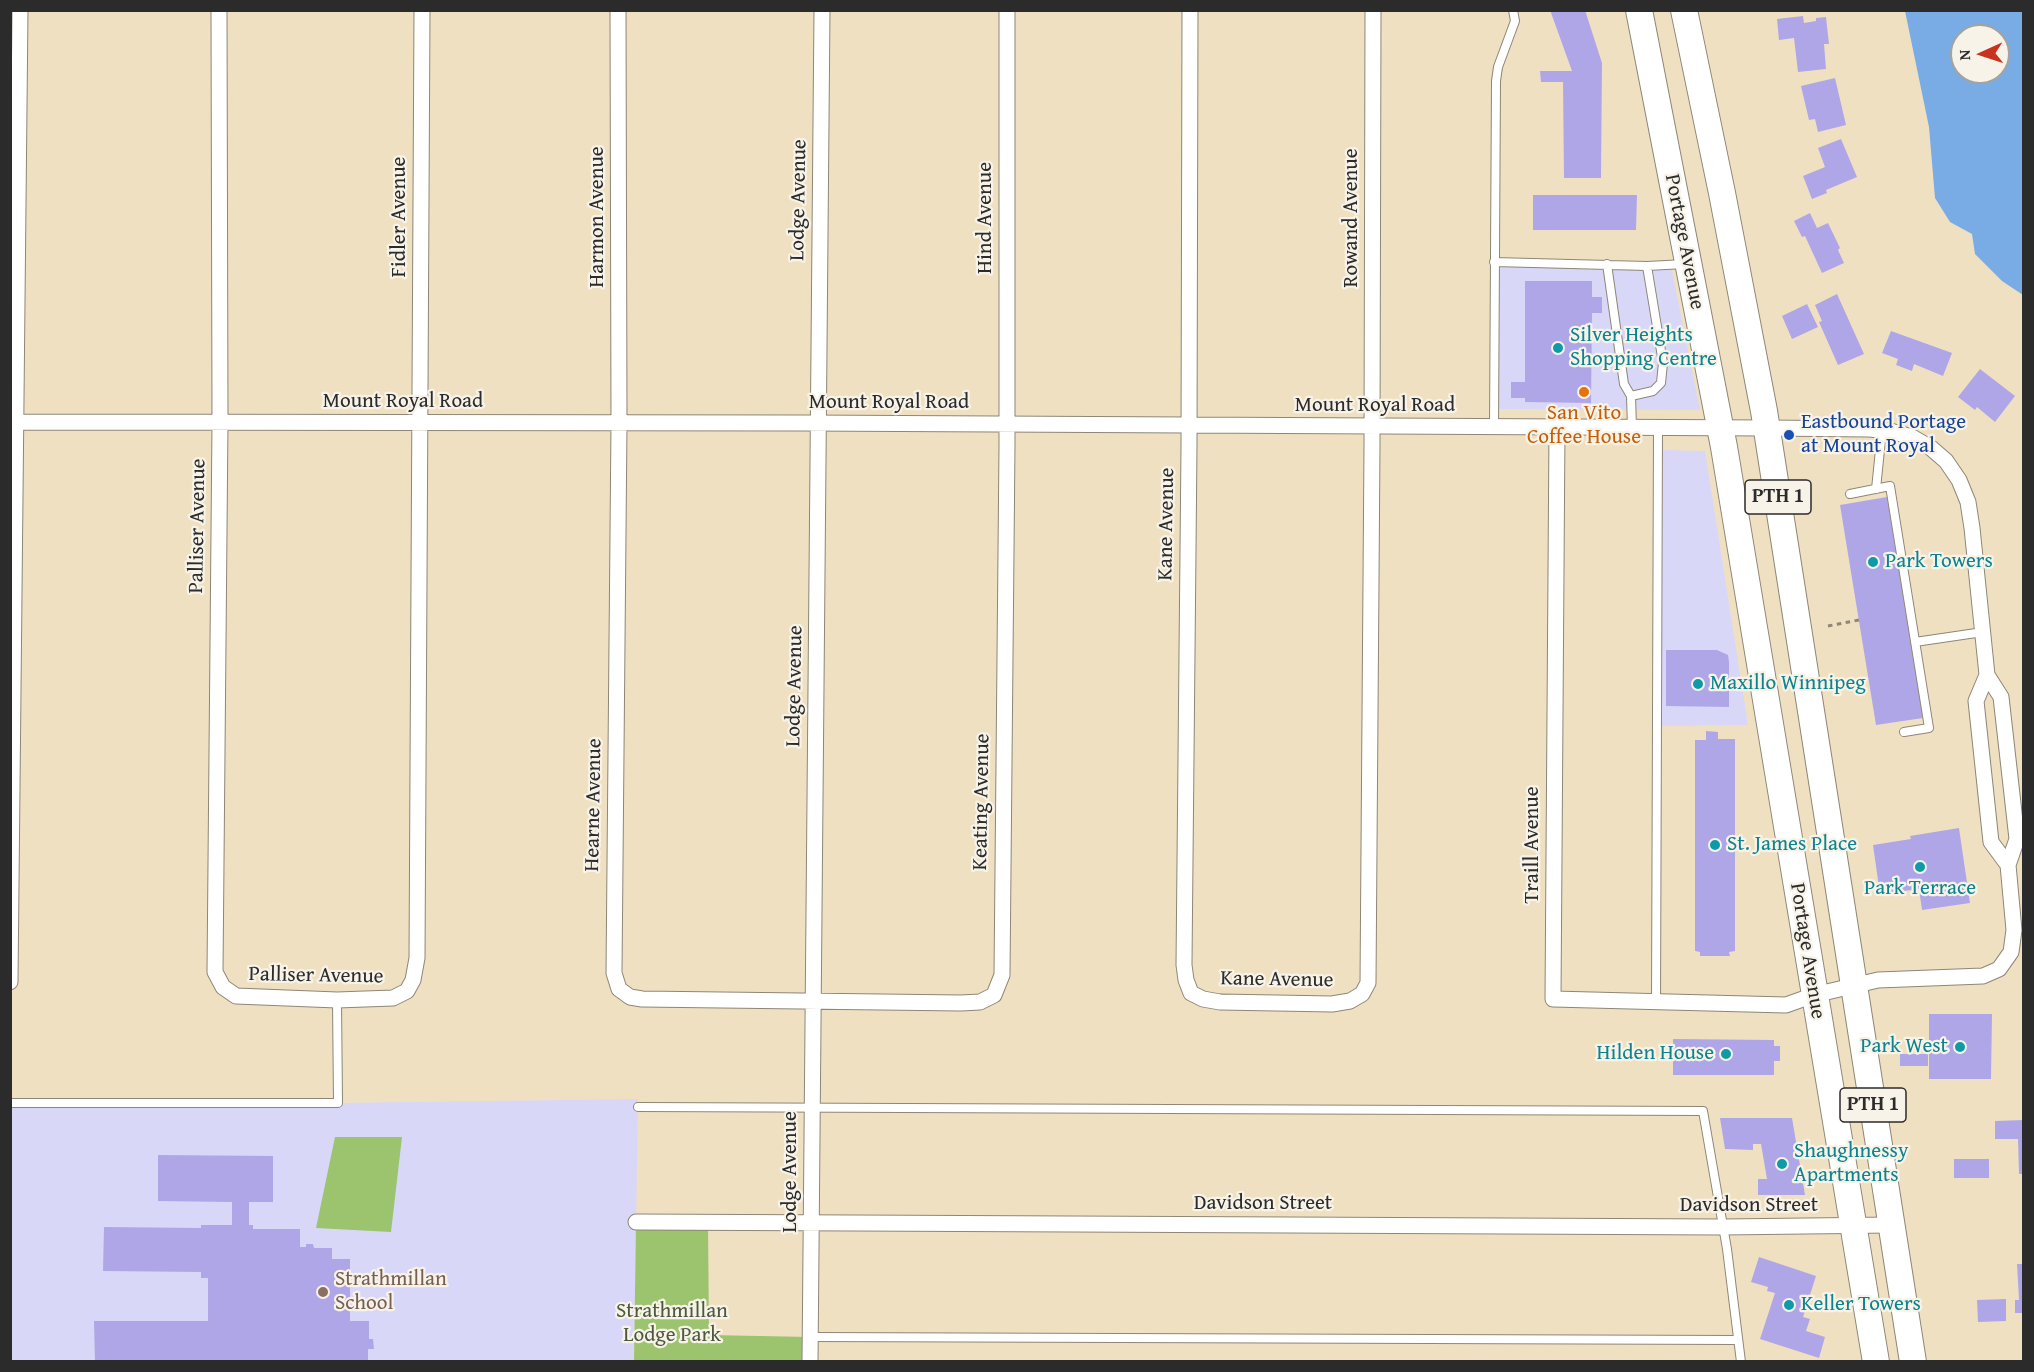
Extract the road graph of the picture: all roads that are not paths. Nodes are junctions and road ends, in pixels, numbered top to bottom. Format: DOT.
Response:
graph roads {
  1 [pos="20,10"];
  2 [pos="219,10"];
  3 [pos="422,10"];
  4 [pos="618,10"];
  5 [pos="822,10"];
  6 [pos="1008,10"];
  7 [pos="1190,10"];
  8 [pos="1373,10"];
  9 [pos="1513,10"];
  10 [pos="1639,10"];
  11 [pos="1684,10"];
  12 [pos="1494,262"];
  13 [pos="1607,264"];
  14 [pos="1689,264"];
  15 [pos="1647,266"];
  16 [pos="1631,396"];
  17 [pos="13,422"];
  18 [pos="220,422"];
  19 [pos="421,423"];
  20 [pos="619,423"];
  21 [pos="818,423"];
  22 [pos="1007,425"];
  23 [pos="1189,426"];
  24 [pos="1372,427"];
  25 [pos="1494,428"];
  26 [pos="1557,428"];
  27 [pos="1632,428"];
  28 [pos="1658,428"];
  29 [pos="1721,428"];
  30 [pos="1766,428"];
  31 [pos="1882,430"];
  32 [pos="1876,489"];
  33 [pos="1850,494"];
  34 [pos="1983,632"];
  35 [pos="1915,642"];
  36 [pos="1987,675"];
  37 [pos="1904,732"];
  38 [pos="2008,865"];
  39 [pos="10,982"];
  40 [pos="1855,986"];
  41 [pos="1815,995"];
  42 [pos="337,1000"];
  43 [pos="813,1001"];
  44 [pos="1656,1002"];
  45 [pos="10,1103"];
  46 [pos="638,1107"];
  47 [pos="812,1107"];
  48 [pos="636,1222"];
  49 [pos="812,1223"];
  50 [pos="1890,1225"];
  51 [pos="1853,1226"];
  52 [pos="1723,1227"];
  53 [pos="810,1337"];
  54 [pos="1738,1340"];
  55 [pos="810,1362"];
  56 [pos="1741,1362"];
  57 [pos="1876,1362"];
  58 [pos="1913,1362"];
  1 -- 17 [label="street"];
  2 -- 18 [label="street"];
  3 -- 19 [label="street, Fidler Avenue"];
  4 -- 20 [label="street, Harmon Avenue"];
  5 -- 21 [label="street, Lodge Avenue"];
  6 -- 22 [label="street, Hind Avenue"];
  7 -- 23 [label="street"];
  8 -- 24 [label="street, Rowand Avenue"];
  9 -- 12 [label="lane"];
  10 -- 14 [label="highway, Portage Avenue / PTH 1"];
  11 -- 30 [label="highway, Portage Avenue / PTH 1"];
  12 -- 13 [label="lane"];
  12 -- 25 [label="lane"];
  13 -- 15 [label="lane"];
  13 -- 16 [label="lane"];
  14 -- 15 [label="lane"];
  14 -- 29 [label="highway, Portage Avenue / PTH 1"];
  15 -- 16 [label="lane"];
  16 -- 27 [label="lane"];
  17 -- 18 [label="street, Mount Royal Road"];
  17 -- 39 [label="street"];
  18 -- 19 [label="street, Mount Royal Road"];
  18 -- 42 [label="street, Palliser Avenue"];
  19 -- 20 [label="street, Mount Royal Road"];
  19 -- 42 [label="street, Palliser Avenue"];
  20 -- 21 [label="street, Mount Royal Road"];
  20 -- 43 [label="street, Hearne Avenue"];
  21 -- 22 [label="street, Mount Royal Road"];
  21 -- 43 [label="street, Lodge Avenue"];
  22 -- 23 [label="street, Mount Royal Road"];
  22 -- 43 [label="street, Keating Avenue"];
  23 -- 24 [label="street, Mount Royal Road"];
  23 -- 24 [label="street, Kane Avenue"];
  24 -- 25 [label="street, Mount Royal Road"];
  25 -- 26 [label="street, Mount Royal Road"];
  26 -- 27 [label="street, Mount Royal Road"];
  26 -- 44 [label="street, Traill Avenue"];
  27 -- 28 [label="street, Mount Royal Road"];
  28 -- 29 [label="street, Mount Royal Road"];
  28 -- 44 [label="lane"];
  29 -- 30 [label="street, Mount Royal Road"];
  29 -- 41 [label="highway, Portage Avenue / PTH 1"];
  30 -- 31 [label="street, Mount Royal Road"];
  30 -- 40 [label="highway, Portage Avenue / PTH 1"];
  31 -- 32 [label="lane"];
  31 -- 34 [label="street, Mount Royal Road"];
  32 -- 33 [label="lane"];
  32 -- 35 [label="lane"];
  34 -- 35 [label="lane"];
  34 -- 36 [label="street, Mount Royal Road"];
  35 -- 37 [label="lane"];
  36 -- 38 [label="street"];
  36 -- 38 [label="street"];
  38 -- 40 [label="street, Traill Avenue"];
  40 -- 41 [label="street, Traill Avenue"];
  40 -- 50 [label="highway, Portage Avenue / PTH 1"];
  41 -- 44 [label="street, Traill Avenue"];
  41 -- 51 [label="highway, Portage Avenue / PTH 1"];
  42 -- 45 [label="lane"];
  43 -- 47 [label="street, Lodge Avenue"];
  46 -- 47 [label="lane"];
  47 -- 49 [label="street, Lodge Avenue"];
  47 -- 52 [label="lane"];
  48 -- 49 [label="street, Davidson Street"];
  49 -- 52 [label="street, Davidson Street"];
  49 -- 53 [label="street, Lodge Avenue"];
  50 -- 51 [label="street, Davidson Street"];
  50 -- 58 [label="highway, Portage Avenue / PTH 1"];
  51 -- 52 [label="street, Davidson Street"];
  51 -- 57 [label="highway, Portage Avenue / PTH 1"];
  52 -- 54 [label="lane"];
  53 -- 54 [label="lane"];
  53 -- 55 [label="street, Lodge Avenue"];
  54 -- 56 [label="lane"];
}
